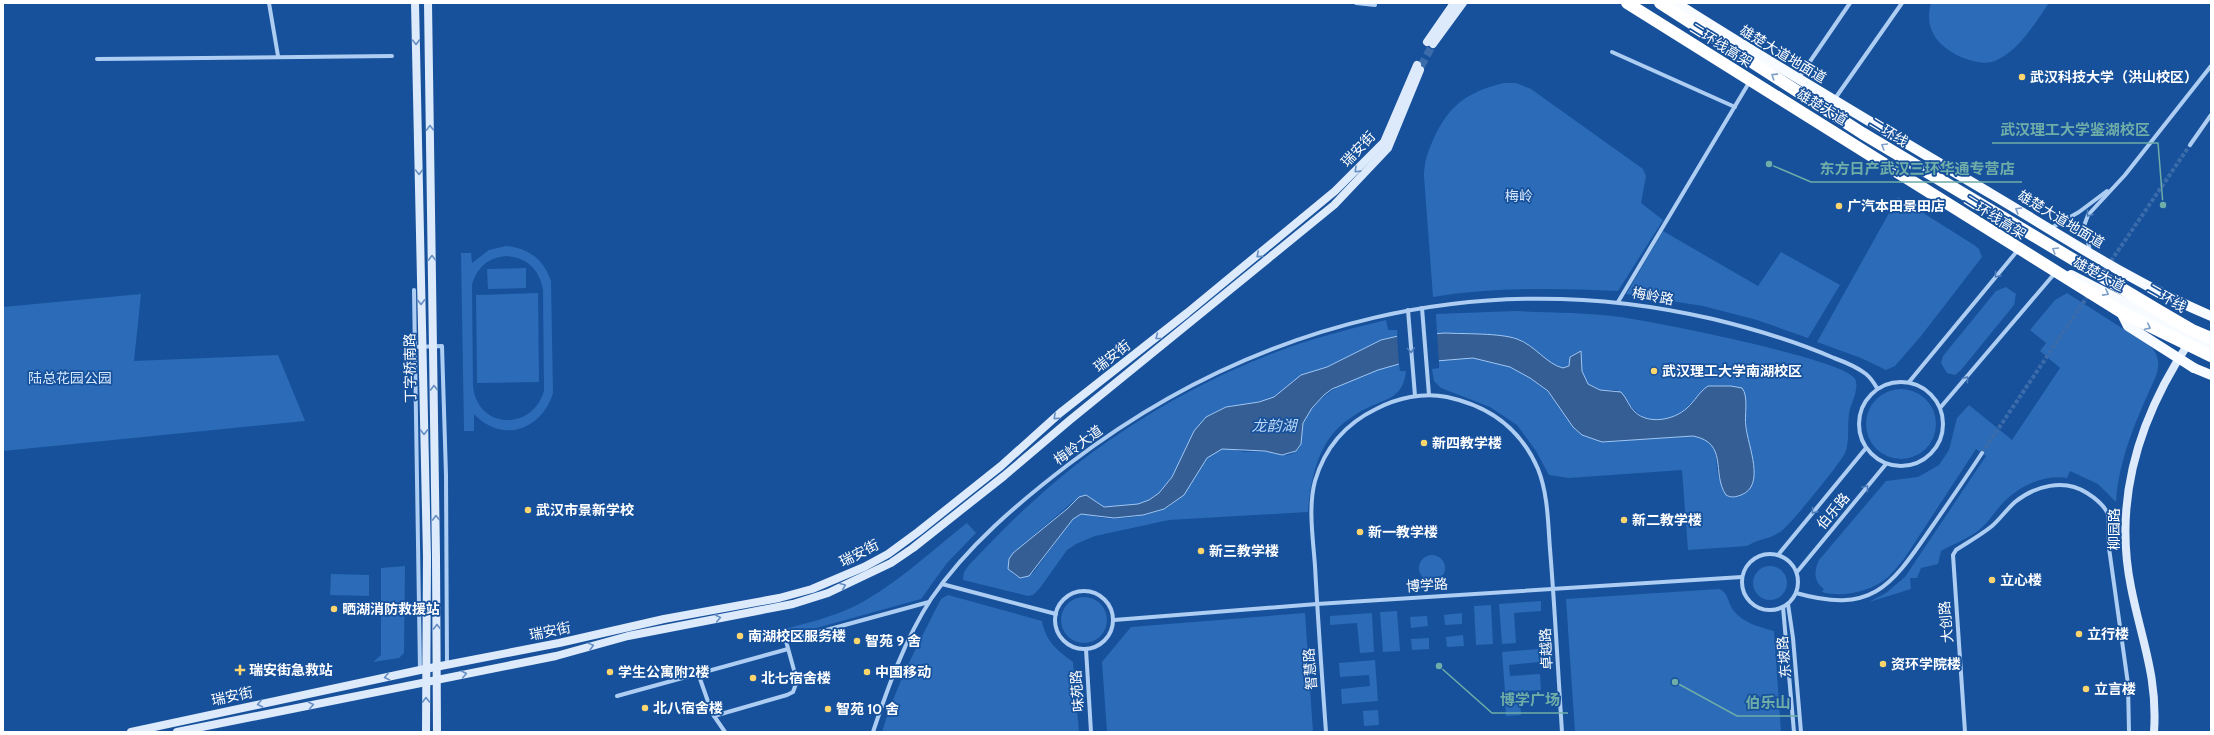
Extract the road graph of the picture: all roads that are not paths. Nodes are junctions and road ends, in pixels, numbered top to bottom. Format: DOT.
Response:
graph roads {
  1 [pos="269,3"];
  2 [pos="415,3"];
  3 [pos="428,3"];
  4 [pos="1356,3"];
  5 [pos="1375,3"];
  6 [pos="1454,3"];
  7 [pos="1463,3"];
  8 [pos="1628,3"];
  9 [pos="1631,3"];
  10 [pos="1660,3"];
  11 [pos="1676,3"];
  12 [pos="1850,3"];
  13 [pos="1902,3"];
  14 [pos="1612,52"];
  15 [pos="278,56"];
  16 [pos="392,56"];
  17 [pos="97,59"];
  18 [pos="2211,66"];
  19 [pos="1751,79"];
  20 [pos="1798,79"];
  21 [pos="1834,100"];
  22 [pos="1735,107"];
  23 [pos="2211,115"];
  24 [pos="2190,145"];
  25 [pos="2116,185"];
  26 [pos="2050,229"];
  27 [pos="2022,245"];
  28 [pos="2091,254"];
  29 [pos="2059,269"];
  30 [pos="414,290"];
  31 [pos="1618,302"];
  32 [pos="1422,308"];
  33 [pos="1408,310"];
  34 [pos="2120,312"];
  35 [pos="2211,316"];
  36 [pos="2192,338"];
  37 [pos="2211,338"];
  38 [pos="414,347"];
  39 [pos="2211,347"];
  40 [pos="2211,356"];
  41 [pos="2211,375"];
  42 [pos="1909,382"];
  43 [pos="1877,388"];
  44 [pos="1429,395"];
  45 [pos="1415,396"];
  46 [pos="1940,408"];
  47 [pos="1866,448"];
  48 [pos="1982,452"];
  49 [pos="1886,464"];
  50 [pos="1778,555"];
  51 [pos="1797,572"];
  52 [pos="1742,577"];
  53 [pos="942,584"];
  54 [pos="1553,588"];
  55 [pos="1796,593"];
  56 [pos="929,602"];
  57 [pos="1317,604"];
  58 [pos="1788,604"];
  59 [pos="1783,607"];
  60 [pos="1056,614"];
  61 [pos="1114,620"];
  62 [pos="788,648"];
  63 [pos="1086,649"];
  64 [pos="447,665"];
  65 [pos="438,666"];
  66 [pos="423,669"];
  67 [pos="698,673"];
  68 [pos="438,679"];
  69 [pos="426,681"];
  70 [pos="617,696"];
  71 [pos="714,716"];
  72 [pos="131,732"];
  73 [pos="177,732"];
  74 [pos="426,732"];
  75 [pos="437,732"];
  76 [pos="725,732"];
  77 [pos="873,732"];
  78 [pos="1091,732"];
  79 [pos="1326,732"];
  80 [pos="1562,732"];
  81 [pos="1794,732"];
  82 [pos="1801,732"];
  83 [pos="1965,732"];
  84 [pos="2129,732"];
  85 [pos="2154,732"];
  1 -- 15 [label="street"];
  2 -- 66 [label="main road, 丁字桥南路, one-way, bridge"];
  65 -- 3 [label="main road, 丁字桥南路, one-way, bridge"];
  4 -- 5 [label="street"];
  6 -- 7 [label="main road"];
  8 -- 34 [label="highway, 二环线高架, bridge"];
  9 -- 19 [label="main road, 雄楚大道"];
  37 -- 10 [label="highway, 二环线, one-way, bridge"];
  11 -- 20 [label="main road, 雄楚大道地面道"];
  12 -- 20 [label="street"];
  13 -- 21 [label="street"];
  14 -- 22 [label="street"];
  15 -- 16 [label="street"];
  15 -- 17 [label="street"];
  18 -- 25 [label="street"];
  19 -- 22 [label="street"];
  19 -- 27 [label="main road, 雄楚大道"];
  20 -- 21 [label="main road, 雄楚大道地面道"];
  26 -- 21 [label="main road, 雄楚大道地面道, one-way"];
  22 -- 31 [label="street"];
  23 -- 24 [label="street"];
  25 -- 26 [label="street"];
  25 -- 28 [label="street, one-way"];
  26 -- 28 [label="main road, 雄楚大道地面道"];
  27 -- 29 [label="main road, 雄楚大道"];
  27 -- 42 [label="street, one-way"];
  28 -- 35 [label="main road, 雄楚大道地面道"];
  29 -- 36 [label="main road, 雄楚大道, one-way"];
  46 -- 29 [label="street, one-way"];
  30 -- 38 [label="street"];
  31 -- 32 [label="street, 梅岭路"];
  31 -- 43 [label="street, 梅岭路"];
  32 -- 33 [label="street, 梅岭路"];
  32 -- 44 [label="street"];
  33 -- 45 [label="street, one-way"];
  33 -- 53 [label="street, 梅岭大道"];
  34 -- 40 [label="highway, 二环线高架, one-way, bridge"];
  34 -- 41 [label="main road, bridge"];
  36 -- 39 [label="main road, 雄楚大道"];
  36 -- 85 [label="main road, 柳园路"];
  38 -- 64 [label="street"];
  38 -- 66 [label="street"];
  42 -- 43 [label="street"];
  42 -- 46 [label="street"];
  43 -- 47 [label="street"];
  44 -- 45 [label="street, 卓越路"];
  44 -- 54 [label="street, 卓越路"];
  45 -- 57 [label="street, 智慧路"];
  46 -- 49 [label="street"];
  47 -- 49 [label="street"];
  47 -- 50 [label="street, 伯乐路, one-way"];
  48 -- 55 [label="street"];
  51 -- 49 [label="street, 伯乐路, one-way"];
  50 -- 51 [label="street"];
  50 -- 52 [label="street"];
  51 -- 55 [label="street"];
  52 -- 54 [label="street, 博学路"];
  52 -- 59 [label="street"];
  53 -- 56 [label="street, 梅岭大道"];
  53 -- 60 [label="street"];
  54 -- 57 [label="street, 博学路"];
  54 -- 80 [label="street, 卓越路"];
  55 -- 58 [label="street"];
  56 -- 62 [label="street"];
  56 -- 77 [label="street, 梅岭大道"];
  57 -- 61 [label="street, 博学路"];
  57 -- 79 [label="street, 智慧路"];
  58 -- 59 [label="street"];
  58 -- 82 [label="street, 东坡路"];
  59 -- 81 [label="street, 东坡路"];
  60 -- 61 [label="street"];
  60 -- 63 [label="street"];
  61 -- 63 [label="street"];
  62 -- 67 [label="street"];
  62 -- 71 [label="street"];
  63 -- 78 [label="street, 味苑路"];
  64 -- 65 [label="main road, 瑞安街"];
  68 -- 64 [label="main road, 瑞安街, one-way"];
  65 -- 66 [label="main road, 瑞安街"];
  65 -- 68 [label="main road, 丁字桥南路"];
  66 -- 69 [label="main road, 丁字桥南路"];
  66 -- 72 [label="main road, 瑞安街, one-way"];
  67 -- 70 [label="street"];
  67 -- 71 [label="street"];
  68 -- 69 [label="main road, 瑞安街"];
  68 -- 75 [label="main road, 丁字桥南路"];
  73 -- 69 [label="main road, 瑞安街, one-way"];
  74 -- 69 [label="main road, 丁字桥南路, one-way"];
  71 -- 76 [label="street"];
  83 -- 84 [label="street, 大创路"];
}
